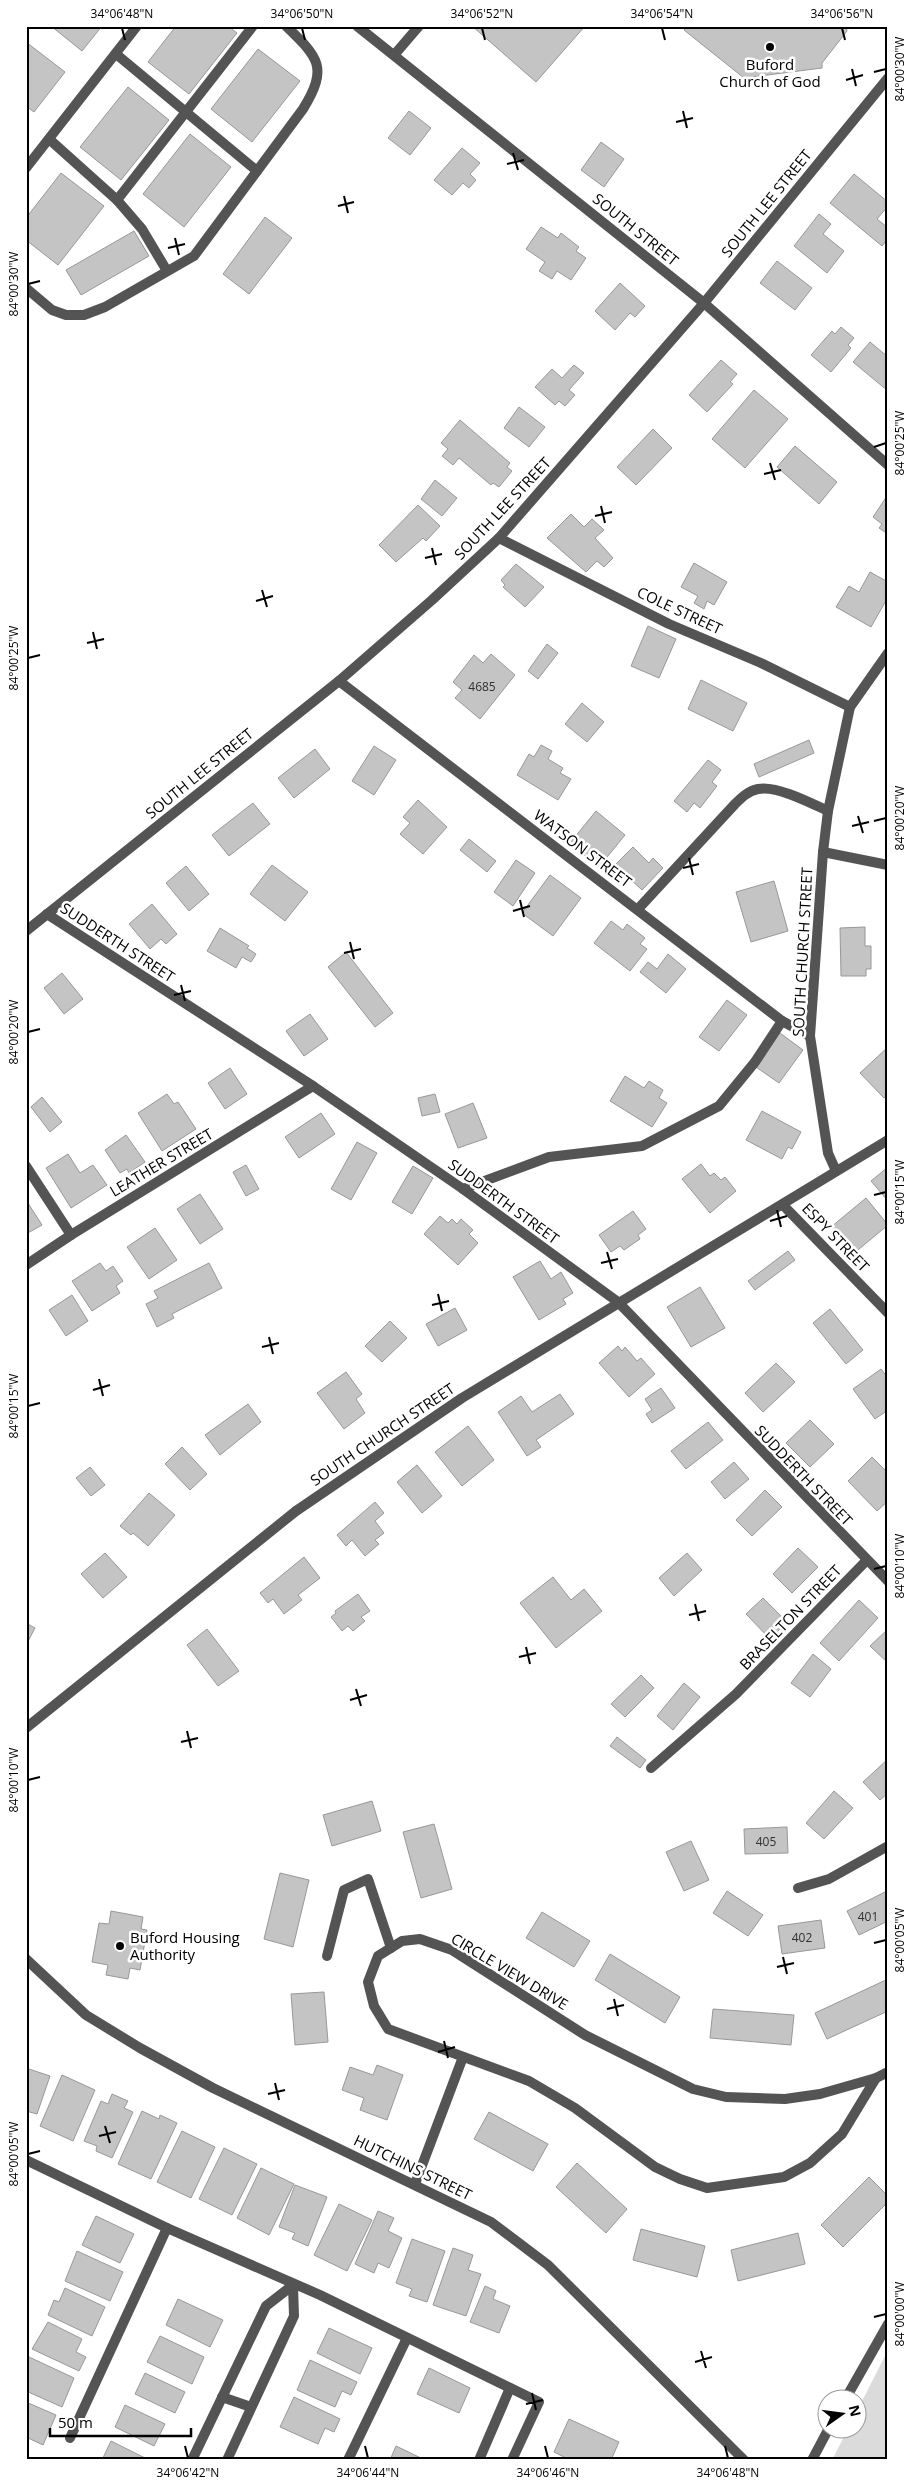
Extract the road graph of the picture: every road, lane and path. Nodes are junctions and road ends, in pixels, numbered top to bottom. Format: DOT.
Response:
graph roads {
  1 [pos="138,26"];
  2 [pos="252,26"];
  3 [pos="286,26"];
  4 [pos="357,26"];
  5 [pos="419,26"];
  6 [pos="116,54"];
  7 [pos="394,54"];
  8 [pos="888,78"];
  9 [pos="186,111"];
  10 [pos="48,139"];
  11 [pos="26,168"];
  12 [pos="257,171"];
  13 [pos="117,200"];
  14 [pos="167,271"];
  15 [pos="26,288"];
  16 [pos="704,303"];
  17 [pos="888,465"];
  18 [pos="499,538"];
  19 [pos="888,653"];
  20 [pos="339,681"];
  21 [pos="850,707"];
  22 [pos="828,811"];
  23 [pos="823,852"];
  24 [pos="888,865"];
  25 [pos="638,909"];
  26 [pos="47,914"];
  27 [pos="26,931"];
  28 [pos="782,1021"];
  29 [pos="810,1036"];
  30 [pos="313,1086"];
  31 [pos="888,1140"];
  32 [pos="26,1166"];
  33 [pos="836,1171"];
  34 [pos="463,1189"];
  35 [pos="783,1205"];
  36 [pos="71,1235"];
  37 [pos="26,1265"];
  38 [pos="618,1302"];
  39 [pos="888,1312"];
  40 [pos="866,1561"];
  41 [pos="888,1581"];
  42 [pos="26,1728"];
  43 [pos="651,1768"];
  44 [pos="888,1846"];
  45 [pos="798,1888"];
  46 [pos="391,1948"];
  47 [pos="327,1956"];
  48 [pos="26,1959"];
  49 [pos="463,2057"];
  50 [pos="888,2072"];
  51 [pos="876,2078"];
  52 [pos="26,2160"];
  53 [pos="415,2184"];
  54 [pos="167,2228"];
  55 [pos="293,2285"];
  56 [pos="888,2324"];
  57 [pos="407,2338"];
  58 [pos="510,2388"];
  59 [pos="852,2388"];
  60 [pos="222,2397"];
  61 [pos="251,2407"];
  62 [pos="70,2438"];
  63 [pos="824,2438"];
  64 [pos="192,2460"];
  65 [pos="227,2460"];
  66 [pos="348,2460"];
  67 [pos="479,2460"];
  68 [pos="512,2460"];
  69 [pos="744,2460"];
  70 [pos="812,2460"];
  1 -- 6 [label="street"];
  2 -- 9 [label="street"];
  3 -- 12 [label="street"];
  4 -- 7 [label="street, SOUTH STREET"];
  5 -- 7 [label="street"];
  6 -- 9 [label="street"];
  6 -- 10 [label="street"];
  7 -- 16 [label="street, SOUTH STREET"];
  8 -- 16 [label="street, SOUTH LEE STREET"];
  9 -- 12 [label="street"];
  9 -- 13 [label="street"];
  10 -- 11 [label="street"];
  10 -- 13 [label="street"];
  12 -- 14 [label="street"];
  13 -- 14 [label="street"];
  14 -- 15 [label="street"];
  16 -- 17 [label="street, SOUTH STREET"];
  16 -- 18 [label="street, SOUTH LEE STREET"];
  18 -- 20 [label="street, SOUTH LEE STREET"];
  18 -- 21 [label="street, COLE STREET"];
  19 -- 21 [label="street"];
  20 -- 25 [label="street, WATSON STREET"];
  20 -- 26 [label="street, SOUTH LEE STREET"];
  21 -- 22 [label="street"];
  22 -- 23 [label="street"];
  22 -- 25 [label="street"];
  23 -- 24 [label="street"];
  23 -- 29 [label="street, SOUTH CHURCH STREET"];
  25 -- 28 [label="street, WATSON STREET"];
  26 -- 27 [label="street, SOUTH LEE STREET"];
  26 -- 30 [label="street, SUDDERTH STREET"];
  28 -- 29 [label="street, WATSON STREET"];
  28 -- 34 [label="street"];
  29 -- 33 [label="street, SOUTH CHURCH STREET"];
  30 -- 34 [label="street, SUDDERTH STREET"];
  30 -- 36 [label="street, LEATHER STREET"];
  31 -- 33 [label="street, SOUTH CHURCH STREET"];
  32 -- 36 [label="street"];
  33 -- 35 [label="street, SOUTH CHURCH STREET"];
  34 -- 38 [label="street, SUDDERTH STREET"];
  35 -- 38 [label="street, SOUTH CHURCH STREET"];
  35 -- 39 [label="street, ESPY STREET"];
  36 -- 37 [label="street, LEATHER STREET"];
  38 -- 40 [label="street, SUDDERTH STREET"];
  38 -- 42 [label="street, SOUTH CHURCH STREET"];
  40 -- 41 [label="street, SUDDERTH STREET"];
  40 -- 43 [label="street, BRASELTON STREET"];
  44 -- 45 [label="street"];
  46 -- 47 [label="street"];
  46 -- 49 [label="street, CIRCLE VIEW DRIVE"];
  46 -- 51 [label="street, CIRCLE VIEW DRIVE"];
  48 -- 53 [label="street, HUTCHINS STREET"];
  49 -- 51 [label="street, CIRCLE VIEW DRIVE"];
  49 -- 53 [label="street"];
  50 -- 51 [label="street, CIRCLE VIEW DRIVE"];
  52 -- 54 [label="street"];
  53 -- 69 [label="street, HUTCHINS STREET"];
  54 -- 55 [label="street"];
  54 -- 62 [label="street"];
  55 -- 57 [label="street"];
  55 -- 60 [label="street"];
  55 -- 61 [label="street"];
  56 -- 59 [label="street"];
  57 -- 58 [label="street"];
  57 -- 66 [label="street"];
  58 -- 67 [label="street"];
  58 -- 68 [label="street"];
  60 -- 61 [label="street"];
  60 -- 64 [label="street"];
  61 -- 65 [label="street"];
  63 -- 70 [label="street"];
}
